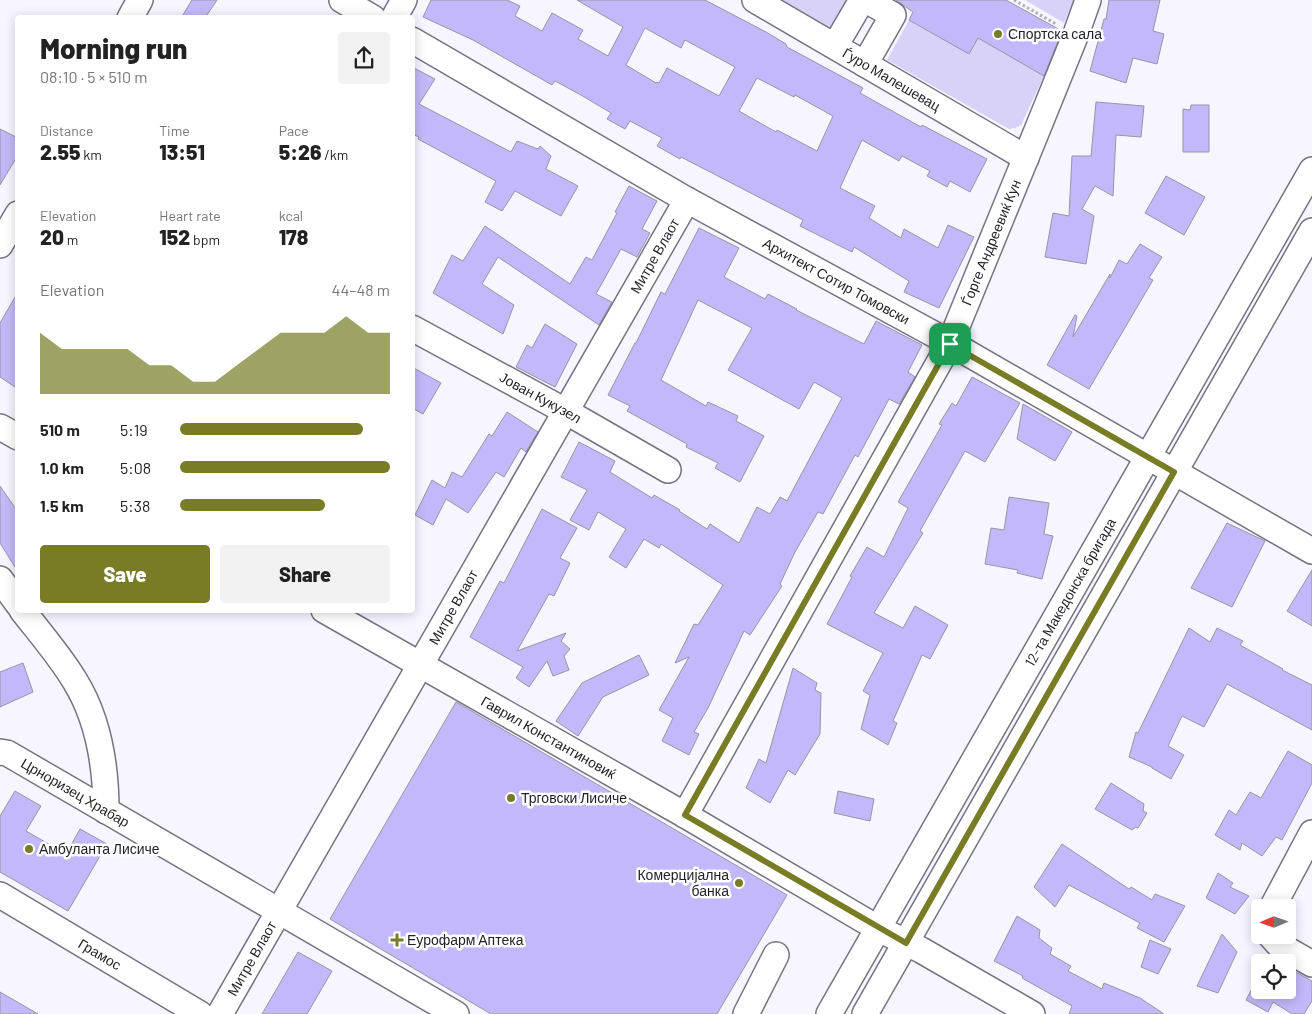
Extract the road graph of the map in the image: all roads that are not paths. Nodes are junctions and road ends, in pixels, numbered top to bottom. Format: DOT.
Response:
graph roads {
  1 [pos="140,0"];
  2 [pos="342,0"];
  3 [pos="404,0"];
  4 [pos="756,0"];
  5 [pos="862,0"];
  6 [pos="866,0"];
  7 [pos="1088,0"];
  8 [pos="132,15"];
  9 [pos="368,15"];
  10 [pos="396,15"];
  11 [pos="415,42"];
  12 [pos="835,46"];
  13 [pos="865,64"];
  14 [pos="1026,158"];
  15 [pos="1312,170"];
  16 [pos="687,200"];
  17 [pos="15,219"];
  18 [pos="1312,231"];
  19 [pos="0,245"];
  20 [pos="415,330"];
  21 [pos="950,344"];
  22 [pos="566,412"];
  23 [pos="0,428"];
  24 [pos="15,436"];
  25 [pos="1148,457"];
  26 [pos="668,470"];
  27 [pos="1174,472"];
  28 [pos="1312,551"];
  29 [pos="0,579"];
  30 [pos="15,600"];
  31 [pos="24,613"];
  32 [pos="329,613"];
  33 [pos="420,664"];
  34 [pos="0,752"];
  35 [pos="106,811"];
  36 [pos="685,815"];
  37 [pos="1312,833"];
  38 [pos="0,894"];
  39 [pos="1277,899"];
  40 [pos="279,912"];
  41 [pos="879,929"];
  42 [pos="906,943"];
  43 [pos="1278,944"];
  44 [pos="776,955"];
  45 [pos="1312,964"];
  46 [pos="200,1014"];
  47 [pos="220,1014"];
  48 [pos="456,1014"];
  49 [pos="746,1014"];
  50 [pos="828,1014"];
  51 [pos="864,1014"];
  52 [pos="1032,1014"];
  1 -- 8 [label="street"];
  2 -- 9 [label="street"];
  3 -- 10 [label="street"];
  4 -- 12 [label="street, Ѓуро Малешевац"];
  5 -- 12 [label="street"];
  6 -- 13 [label="street"];
  7 -- 14 [label="street, Ѓорге Андреевиќ Кун"];
  11 -- 16 [label="street, Архитект Сотир Томовски"];
  12 -- 13 [label="street, Ѓуро Малешевац"];
  13 -- 14 [label="street, Ѓуро Малешевац"];
  14 -- 21 [label="street, Ѓорге Андреевиќ Кун"];
  15 -- 25 [label="street, 12-та Македонска бригада"];
  16 -- 21 [label="street, Архитект Сотир Томовски"];
  16 -- 22 [label="street, Митре Влаот"];
  17 -- 19 [label="street"];
  18 -- 27 [label="street"];
  20 -- 22 [label="street, Јован Кукузел"];
  21 -- 25 [label="street, Архитект Сотир Томовски"];
  21 -- 36 [label="street, Ѓорге Андреевиќ Кун"];
  22 -- 26 [label="street, Јован Кукузел"];
  22 -- 33 [label="street, Митре Влаот"];
  23 -- 24 [label="street"];
  25 -- 27 [label="street, Архитект Сотир Томовски"];
  25 -- 41 [label="street, 12-та Македонска бригада"];
  27 -- 28 [label="street, Архитект Сотир Томовски"];
  27 -- 42 [label="street"];
  29 -- 30 [label="street"];
  31 -- 35 [label="street"];
  32 -- 33 [label="street, Гаврил Константиновиќ"];
  33 -- 36 [label="street, Гаврил Константиновиќ"];
  33 -- 40 [label="street, Митре Влаот"];
  34 -- 35 [label="street, Црноризец Храбар"];
  35 -- 40 [label="street, Црноризец Храбар"];
  36 -- 41 [label="street, Гаврил Константиновиќ"];
  37 -- 39 [label="street"];
  38 -- 46 [label="street, Грамос"];
  40 -- 47 [label="street, Митре Влаот"];
  40 -- 48 [label="street, Црноризец Храбар"];
  41 -- 42 [label="street, Гаврил Константиновиќ"];
  41 -- 50 [label="street, 12-та Македонска бригада"];
  42 -- 51 [label="street"];
  42 -- 52 [label="street, Гаврил Константиновиќ"];
  43 -- 45 [label="street"];
  44 -- 49 [label="street"];
}
